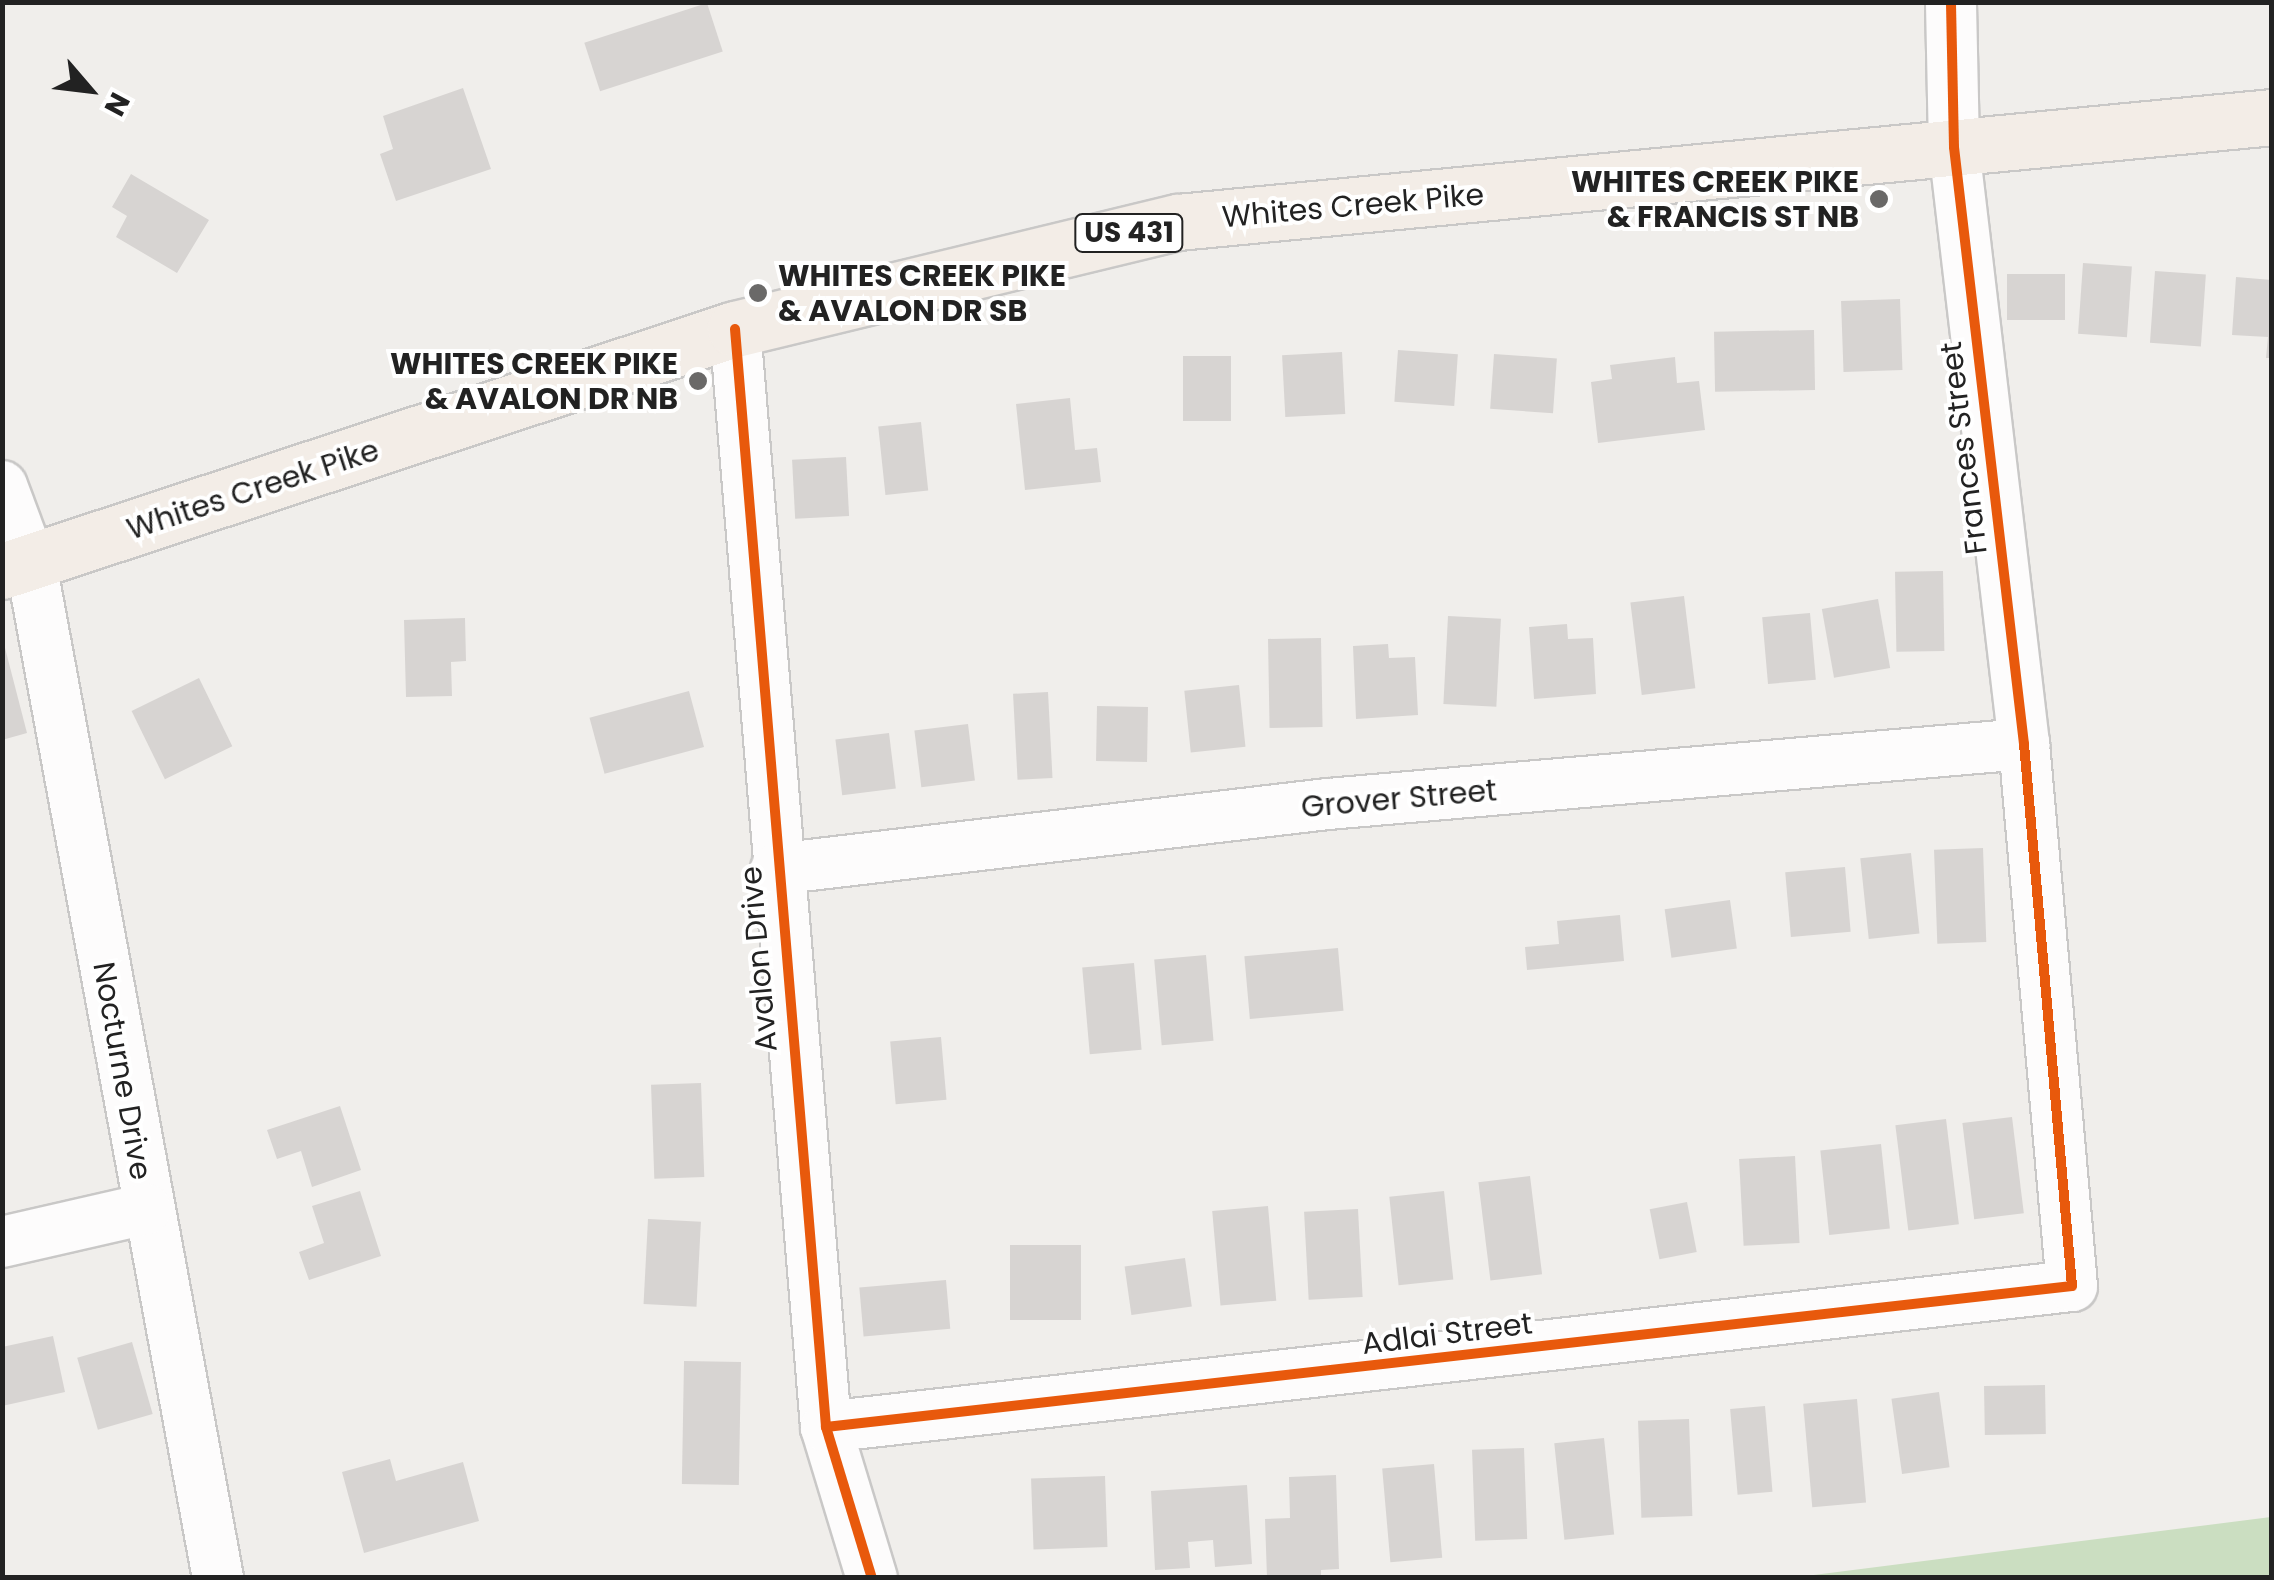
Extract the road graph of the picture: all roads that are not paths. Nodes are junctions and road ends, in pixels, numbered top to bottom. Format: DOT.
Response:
graph roads {
  1 [pos="1951,2"];
  2 [pos="2272,117"];
  3 [pos="1954,146"];
  4 [pos="735,329"];
  5 [pos="2,486"];
  6 [pos="16,568"];
  7 [pos="2024,744"];
  8 [pos="776,869"];
  9 [pos="146,1209"];
  10 [pos="2,1242"];
  11 [pos="2072,1286"];
  12 [pos="826,1428"];
  13 [pos="218,1578"];
  14 [pos="872,1578"];
  1 -- 3 [label="street, Frances Street"];
  2 -- 3 [label="main road, Whites Creek Pike / US 431"];
  3 -- 4 [label="main road, Whites Creek Pike / US 431"];
  3 -- 7 [label="street, Frances Street"];
  4 -- 6 [label="main road, Whites Creek Pike / US 431"];
  4 -- 8 [label="street, Avalon Drive"];
  5 -- 6 [label="street, Nocturne Drive"];
  6 -- 9 [label="street, Nocturne Drive"];
  7 -- 8 [label="street, Grover Street"];
  7 -- 11 [label="street, Frances Street"];
  8 -- 12 [label="street, Avalon Drive"];
  9 -- 10 [label="street"];
  9 -- 13 [label="street, Nocturne Drive"];
  11 -- 12 [label="street, Adlai Street"];
  12 -- 14 [label="street, Avalon Drive"];
}
